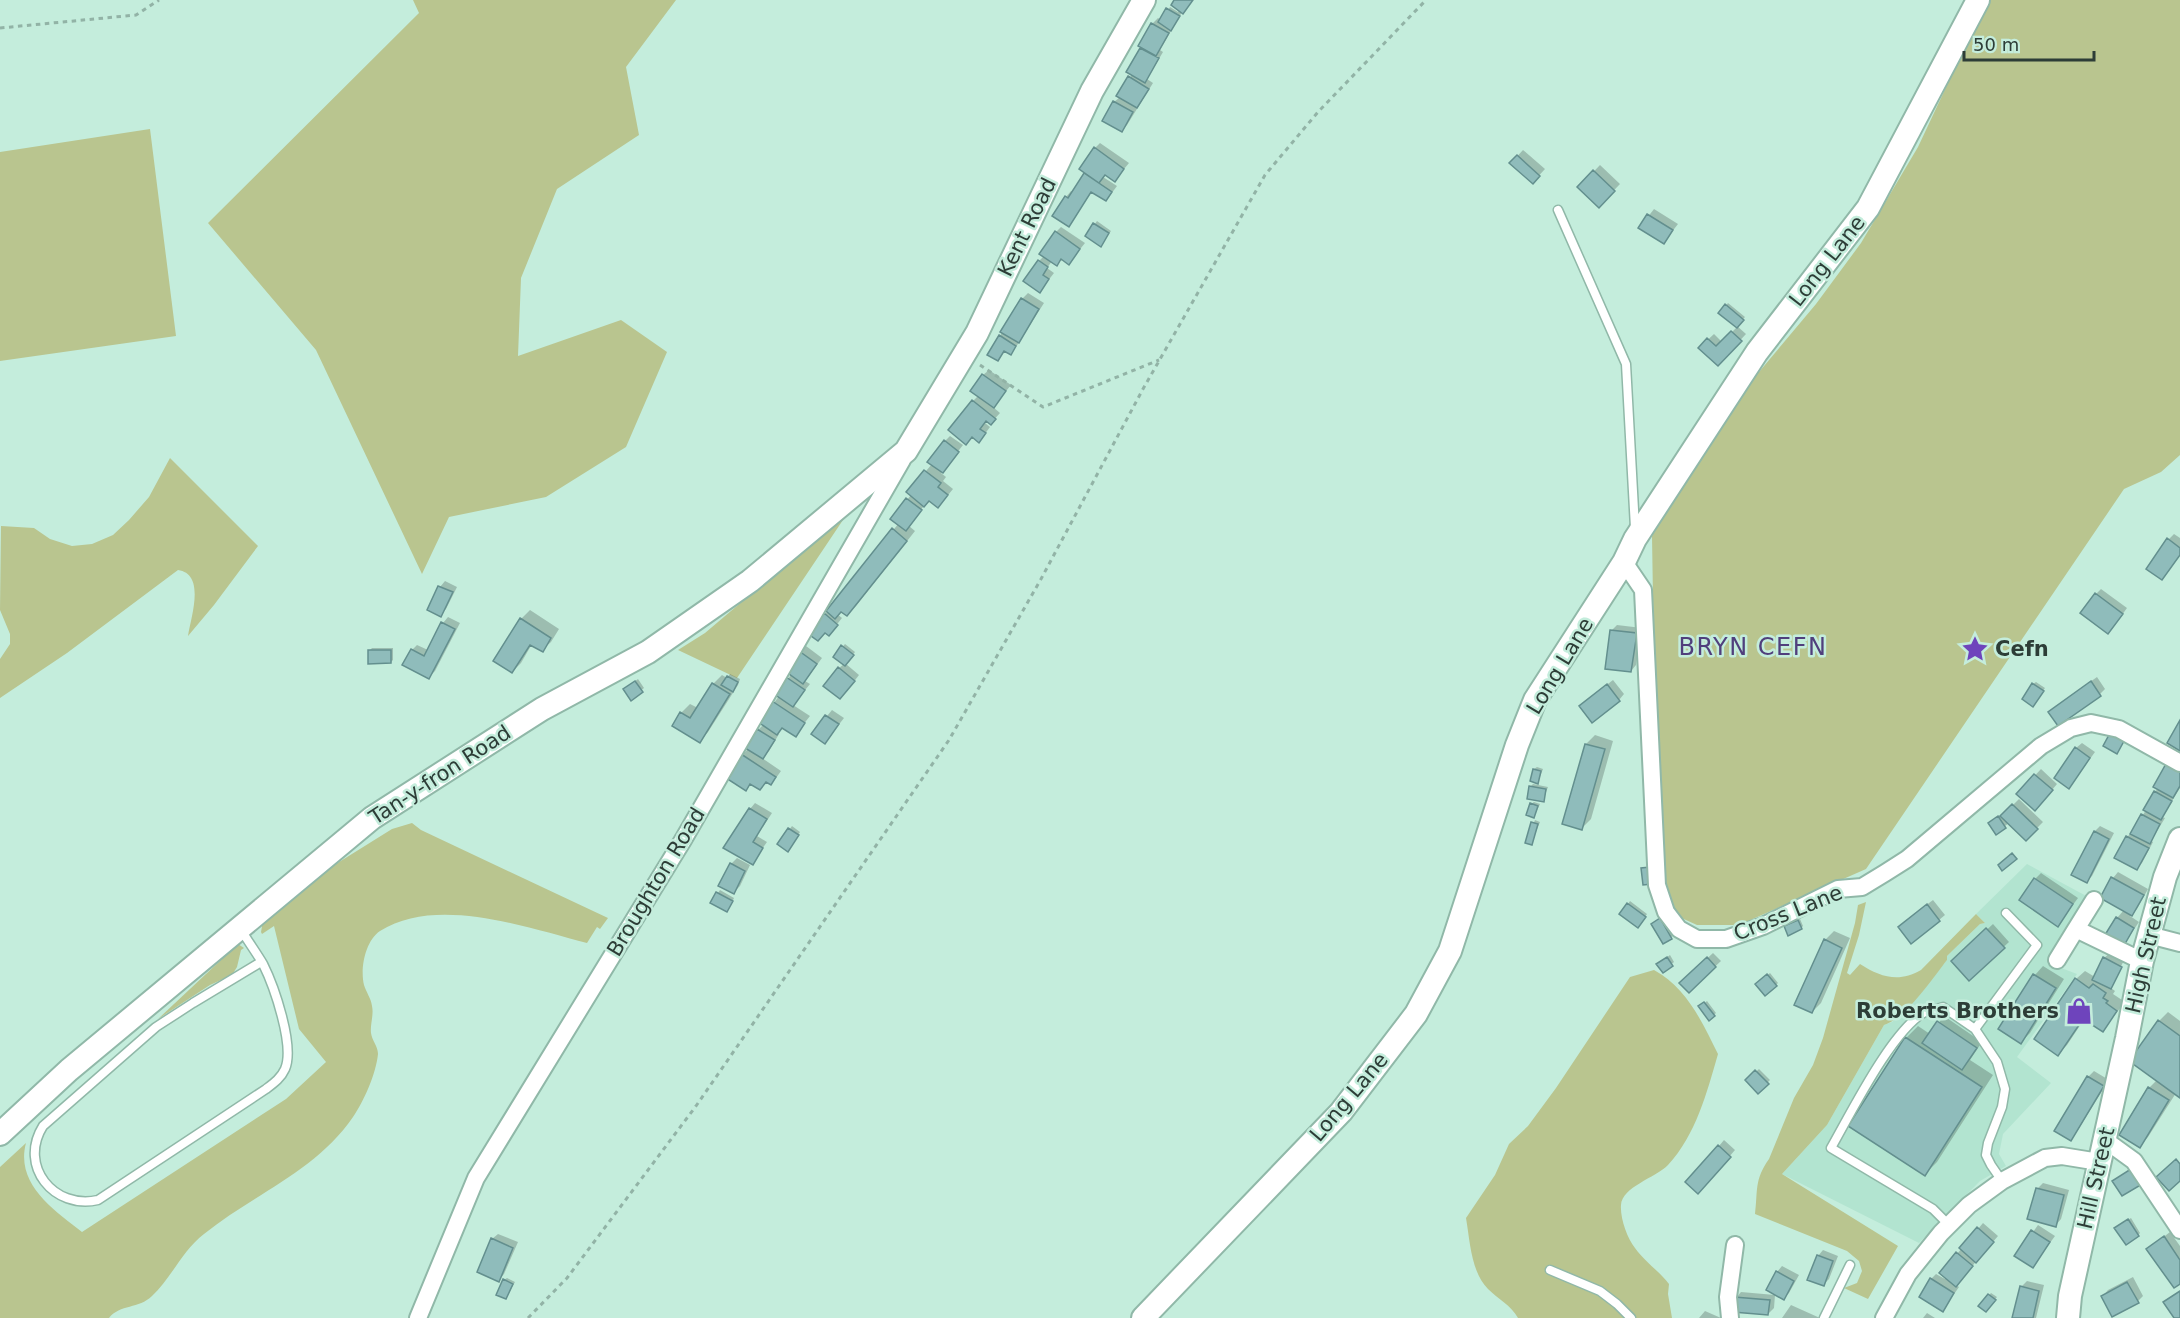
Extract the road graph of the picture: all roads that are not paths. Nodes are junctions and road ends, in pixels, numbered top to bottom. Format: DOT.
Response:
graph roads {
  1 [pos="1144,0"];
  2 [pos="1978,0"];
  3 [pos="1558,210"];
  4 [pos="906,451"];
  5 [pos="1635,539"];
  6 [pos="1624,561"];
  7 [pos="2180,763"];
  8 [pos="2180,838"];
  9 [pos="2094,900"];
  10 [pos="2006,912"];
  11 [pos="239,928"];
  12 [pos="2076,929"];
  13 [pos="2149,935"];
  14 [pos="2180,943"];
  15 [pos="2057,960"];
  16 [pos="2142,961"];
  17 [pos="261,962"];
  18 [pos="1976,1029"];
  19 [pos="2127,1038"];
  20 [pos="0,1134"];
  21 [pos="2105,1140"];
  22 [pos="2099,1162"];
  23 [pos="2002,1181"];
  24 [pos="1949,1225"];
  25 [pos="2180,1230"];
  26 [pos="1735,1245"];
  27 [pos="1850,1265"];
  28 [pos="1550,1270"];
  29 [pos="418,1318"];
  30 [pos="1143,1318"];
  31 [pos="1631,1318"];
  32 [pos="1730,1318"];
  33 [pos="1824,1318"];
  34 [pos="1884,1318"];
  35 [pos="2068,1318"];
  1 -- 4 [label="main road, Kent Road"];
  2 -- 5 [label="main road, Long Lane"];
  3 -- 5 [label="lane"];
  4 -- 11 [label="main road, Tan-y-fron Road"];
  4 -- 29 [label="street, Broughton Road"];
  5 -- 6 [label="main road, Long Lane"];
  6 -- 7 [label="street, Cross Lane"];
  6 -- 30 [label="main road, Long Lane"];
  8 -- 13 [label="main road, High Street"];
  9 -- 12 [label="street"];
  10 -- 18 [label="lane"];
  11 -- 17 [label="lane"];
  11 -- 20 [label="main road, Tan-y-fron Road"];
  12 -- 15 [label="street"];
  12 -- 16 [label="street"];
  13 -- 14 [label="street"];
  13 -- 16 [label="main road, High Street"];
  16 -- 19 [label="main road, High Street"];
  17 -- 17 [label="lane"];
  18 -- 23 [label="lane"];
  18 -- 24 [label="lane"];
  19 -- 21 [label="main road, Hill Street"];
  21 -- 22 [label="main road, Hill Street"];
  21 -- 25 [label="street"];
  22 -- 23 [label="street"];
  22 -- 35 [label="main road, Hill Street"];
  23 -- 24 [label="street"];
  24 -- 34 [label="street"];
  26 -- 32 [label="street"];
  27 -- 33 [label="lane"];
  28 -- 31 [label="lane"];
}
